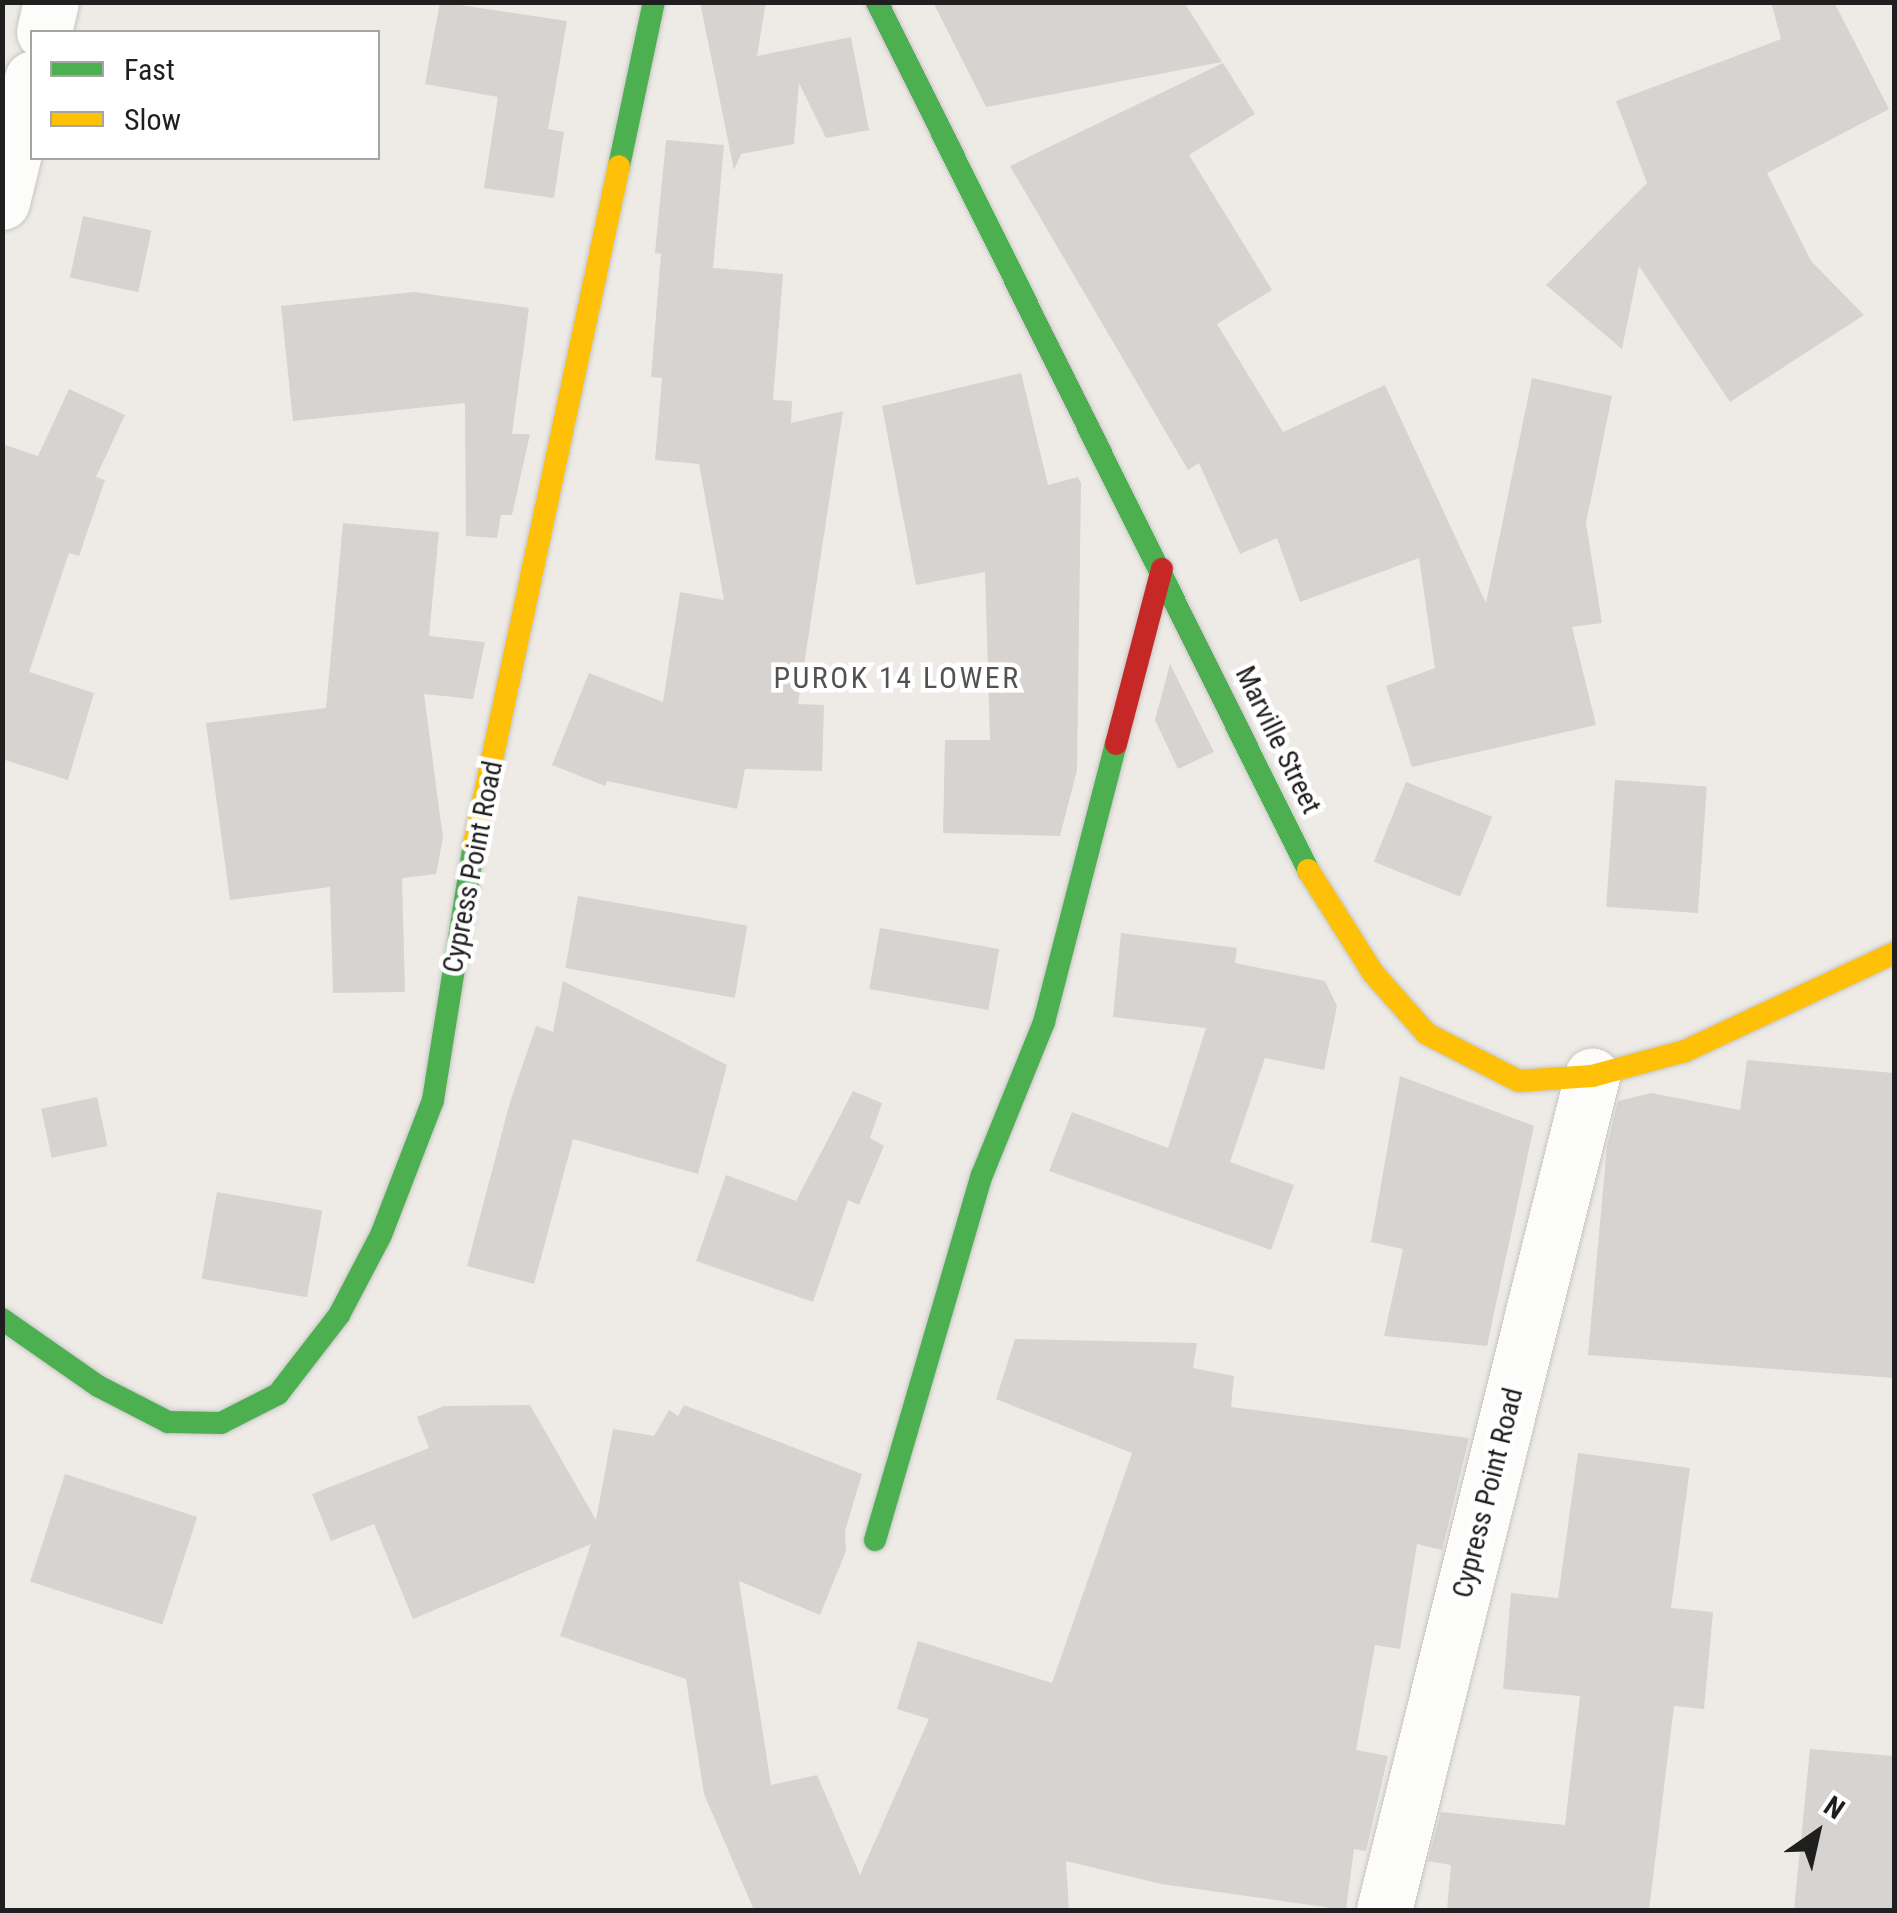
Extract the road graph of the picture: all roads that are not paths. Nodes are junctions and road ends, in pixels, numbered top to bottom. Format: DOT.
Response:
graph roads {
  1 [pos="51,2"];
  2 [pos="654,2"];
  3 [pos="877,2"];
  4 [pos="44,30"];
  5 [pos="30,87"];
  6 [pos="2,202"];
  7 [pos="1162,569"];
  8 [pos="1894,953"];
  9 [pos="1592,1076"];
  10 [pos="2,1319"];
  11 [pos="874,1540"];
  12 [pos="1384,1910"];
  1 -- 4 [label="street"];
  2 -- 10 [label="street, Cypress Point Road"];
  3 -- 7 [label="street, Marville Street"];
  5 -- 6 [label="street"];
  7 -- 9 [label="street, Marville Street"];
  7 -- 11 [label="street"];
  8 -- 9 [label="street, Marville Street"];
  9 -- 12 [label="street, Cypress Point Road"];
}
